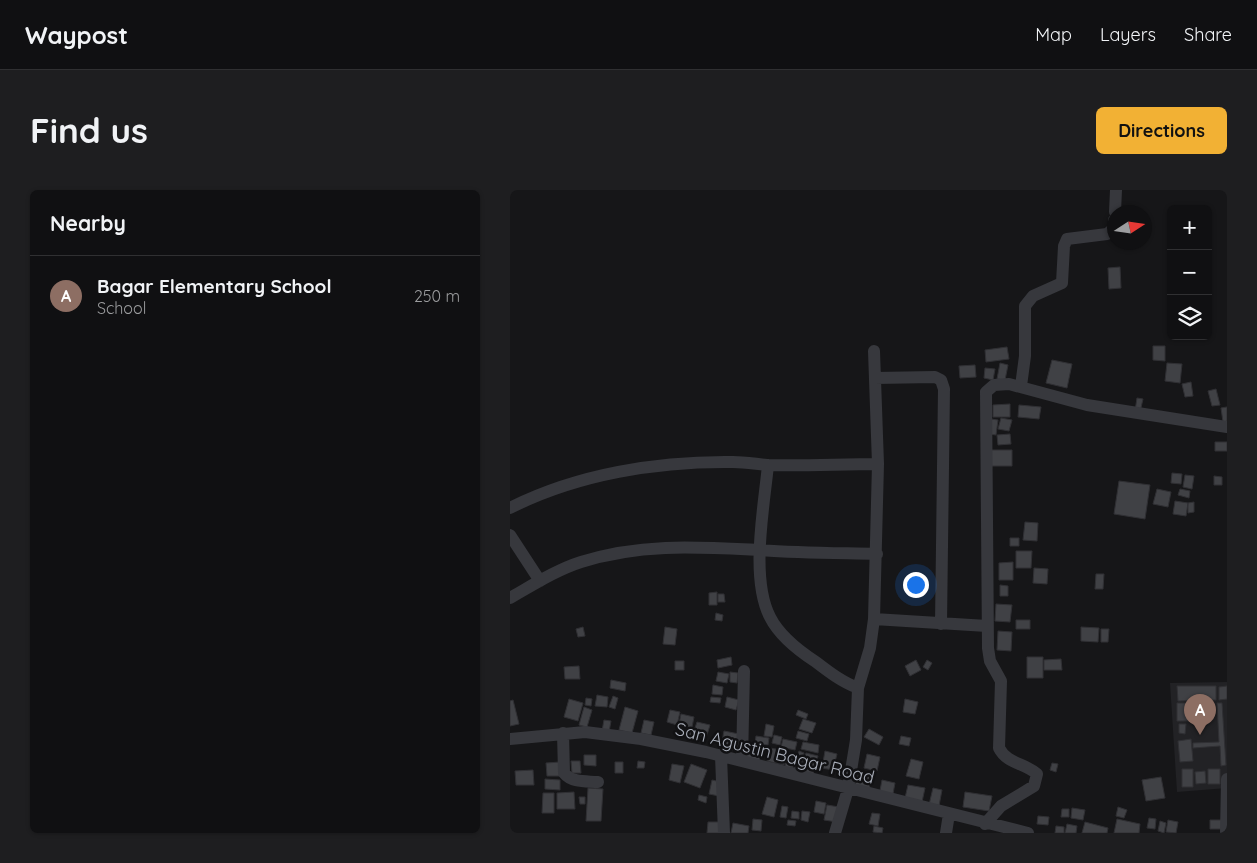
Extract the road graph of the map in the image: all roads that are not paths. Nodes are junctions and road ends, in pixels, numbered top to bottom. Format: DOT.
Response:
graph roads {
  1 [pos="1116,190"];
  2 [pos="1115,205"];
  3 [pos="1107,234"];
  4 [pos="874,351"];
  5 [pos="875,378"];
  6 [pos="1021,386"];
  7 [pos="1227,427"];
  8 [pos="878,464"];
  9 [pos="768,465"];
  10 [pos="510,508"];
  11 [pos="510,535"];
  12 [pos="759,550"];
  13 [pos="877,554"];
  14 [pos="540,581"];
  15 [pos="510,598"];
  16 [pos="874,619"];
  17 [pos="941,624"];
  18 [pos="988,626"];
  19 [pos="744,671"];
  20 [pos="858,688"];
  21 [pos="563,733"];
  22 [pos="510,739"];
  23 [pos="722,756"];
  24 [pos="742,761"];
  25 [pos="1227,779"];
  26 [pos="598,782"];
  27 [pos="848,789"];
  28 [pos="949,814"];
  29 [pos="985,824"];
  30 [pos="724,833"];
  31 [pos="835,833"];
  32 [pos="946,833"];
  33 [pos="1028,833"];
  34 [pos="1226,833"];
  1 -- 2 [label="street"];
  3 -- 6 [label="street"];
  4 -- 5 [label="street"];
  5 -- 8 [label="street"];
  5 -- 17 [label="street"];
  6 -- 7 [label="street"];
  6 -- 18 [label="street"];
  8 -- 9 [label="street"];
  8 -- 13 [label="street"];
  9 -- 10 [label="street"];
  9 -- 12 [label="street"];
  11 -- 14 [label="street"];
  12 -- 13 [label="street"];
  12 -- 14 [label="street"];
  12 -- 20 [label="street"];
  13 -- 16 [label="street"];
  14 -- 15 [label="street"];
  16 -- 17 [label="street"];
  16 -- 20 [label="street"];
  17 -- 18 [label="street"];
  18 -- 29 [label="street"];
  19 -- 24 [label="street"];
  20 -- 27 [label="street"];
  21 -- 22 [label="street, San Agustin Bagar Road"];
  21 -- 23 [label="street, San Agustin Bagar Road"];
  21 -- 26 [label="street"];
  23 -- 24 [label="street, San Agustin Bagar Road"];
  23 -- 30 [label="street"];
  24 -- 27 [label="street, San Agustin Bagar Road"];
  25 -- 34 [label="street"];
  27 -- 28 [label="street, San Agustin Bagar Road"];
  27 -- 31 [label="street"];
  28 -- 29 [label="street, San Agustin Bagar Road"];
  28 -- 32 [label="street"];
  29 -- 33 [label="street, San Agustin Bagar Road"];
}
